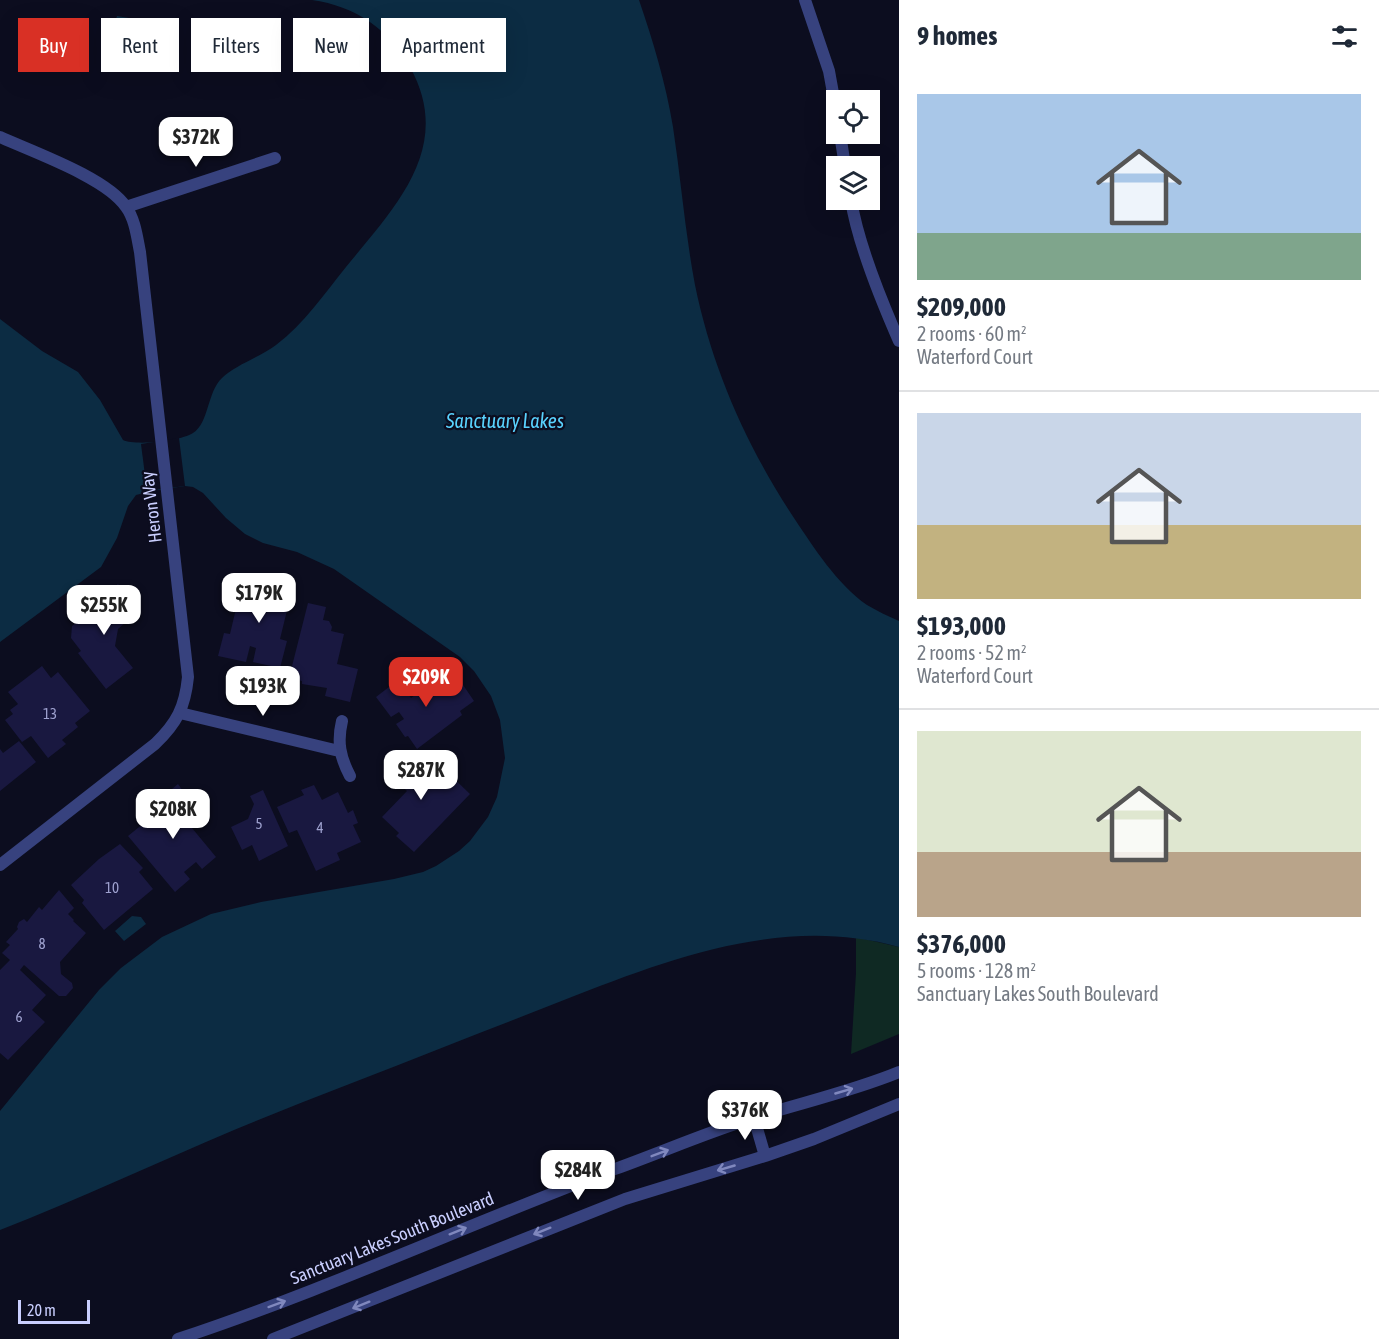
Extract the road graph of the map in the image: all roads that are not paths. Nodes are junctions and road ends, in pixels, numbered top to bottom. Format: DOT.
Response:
graph roads {
  1 [pos="805,0"];
  2 [pos="832,90"];
  3 [pos="0,137"];
  4 [pos="275,158"];
  5 [pos="126,207"];
  6 [pos="854,210"];
  7 [pos="899,341"];
  8 [pos="180,713"];
  9 [pos="342,721"];
  10 [pos="339,751"];
  11 [pos="350,777"];
  12 [pos="0,865"];
  13 [pos="899,1072"];
  14 [pos="899,1104"];
  15 [pos="754,1118"];
  16 [pos="765,1156"];
  17 [pos="178,1339"];
  18 [pos="273,1339"];
  1 -- 2 [label="street"];
  3 -- 5 [label="street, Heron Way"];
  4 -- 5 [label="street"];
  5 -- 8 [label="street, Heron Way"];
  6 -- 7 [label="street"];
  8 -- 10 [label="street"];
  8 -- 12 [label="street, Heron Way"];
  9 -- 10 [label="street"];
  10 -- 11 [label="street"];
  15 -- 13 [label="street, Sanctuary Lakes South Boulevard, one-way"];
  14 -- 16 [label="street"];
  15 -- 16 [label="street"];
  17 -- 15 [label="street, Sanctuary Lakes South Boulevard, one-way"];
  16 -- 18 [label="street, one-way"];
}
